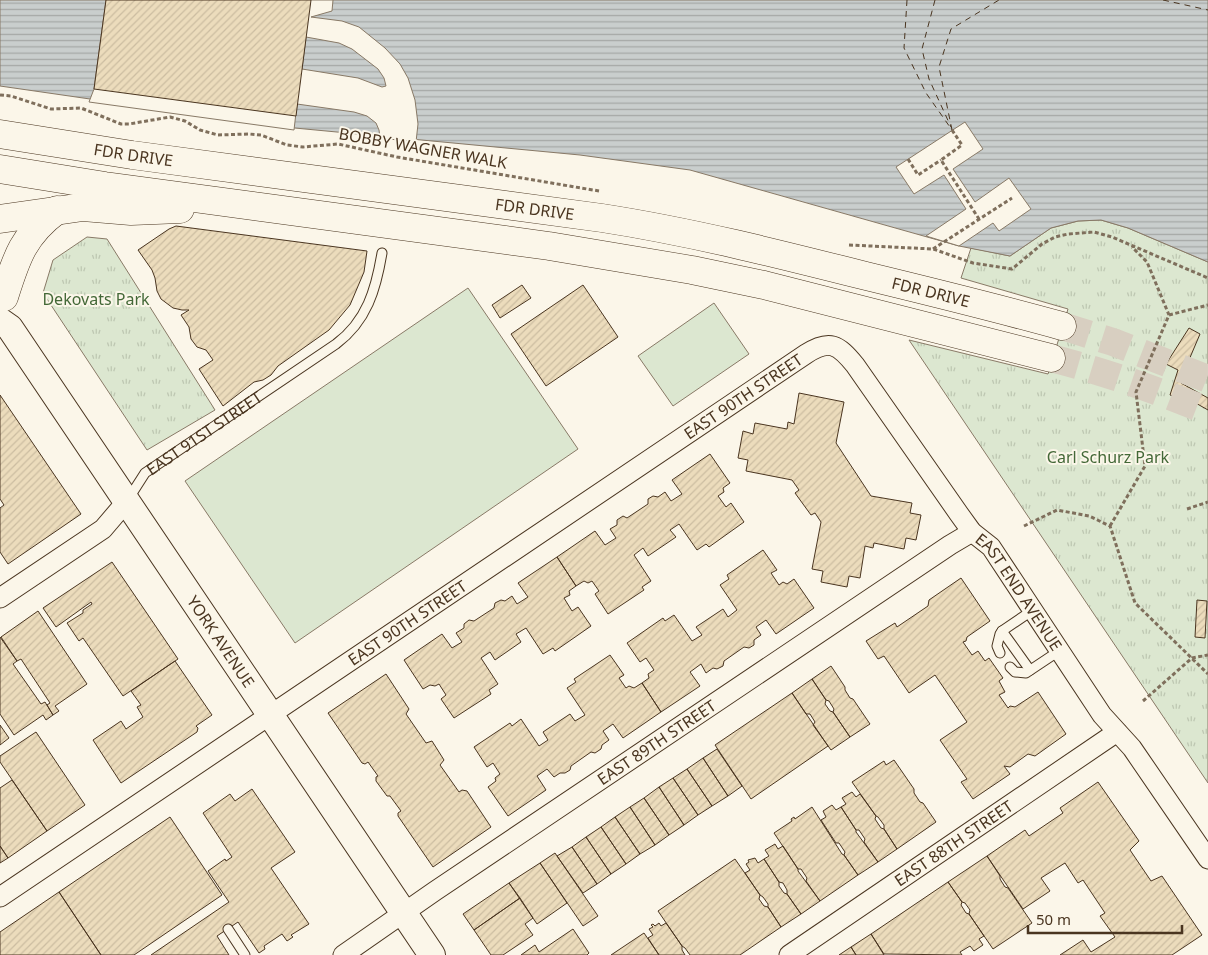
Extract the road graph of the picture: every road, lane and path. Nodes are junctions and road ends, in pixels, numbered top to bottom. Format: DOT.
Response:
graph roads {
  1 [pos="0,95"];
  2 [pos="952,130"];
  3 [pos="0,134"];
  4 [pos="908,159"];
  5 [pos="941,160"];
  6 [pos="0,169"];
  7 [pos="602,192"];
  8 [pos="1012,198"];
  9 [pos="251,206"];
  10 [pos="57,210"];
  11 [pos="0,219"];
  12 [pos="979,219"];
  13 [pos="1130,244"];
  14 [pos="846,245"];
  15 [pos="933,250"];
  16 [pos="382,253"];
  17 [pos="1208,278"];
  18 [pos="1208,305"];
  19 [pos="3,307"];
  20 [pos="1169,315"];
  21 [pos="1062,326"];
  22 [pos="816,348"];
  23 [pos="1051,358"];
  24 [pos="126,502"];
  25 [pos="1208,502"];
  26 [pos="1188,509"];
  27 [pos="1024,526"];
  28 [pos="1110,526"];
  29 [pos="972,532"];
  30 [pos="0,598"];
  31 [pos="1033,610"];
  32 [pos="1002,631"];
  33 [pos="1059,651"];
  34 [pos="1000,653"];
  35 [pos="1208,655"];
  36 [pos="1192,658"];
  37 [pos="1010,667"];
  38 [pos="1030,670"];
  39 [pos="1208,674"];
  40 [pos="1143,701"];
  41 [pos="270,715"];
  42 [pos="1117,732"];
  43 [pos="1208,859"];
  44 [pos="0,897"];
  45 [pos="404,913"];
  46 [pos="228,929"];
  47 [pos="245,955"];
  48 [pos="343,955"];
  49 [pos="432,955"];
  50 [pos="789,955"];
  1 -- 7 [label="path, BOBBY WAGNER WALK"];
  2 -- 5 [label="path"];
  3 -- 21 [label="highway, FDR DRIVE"];
  4 -- 5 [label="path"];
  5 -- 12 [label="path"];
  6 -- 9 [label="highway"];
  8 -- 12 [label="path"];
  9 -- 10 [label="highway"];
  9 -- 23 [label="highway"];
  10 -- 11 [label="highway"];
  10 -- 19 [label="highway"];
  12 -- 15 [label="path"];
  13 -- 15 [label="path"];
  13 -- 17 [label="path"];
  13 -- 20 [label="path"];
  14 -- 15 [label="path"];
  16 -- 24 [label="lane, EAST 91ST STREET"];
  18 -- 20 [label="path"];
  19 -- 24 [label="main road, YORK AVENUE"];
  20 -- 28 [label="path"];
  22 -- 29 [label="street, EAST END AVENUE"];
  22 -- 41 [label="street, EAST 90TH STREET"];
  24 -- 30 [label="street, EAST 91ST STREET"];
  24 -- 41 [label="main road, YORK AVENUE"];
  25 -- 26 [label="path"];
  27 -- 28 [label="path"];
  28 -- 36 [label="path"];
  29 -- 31 [label="street, EAST END AVENUE"];
  29 -- 45 [label="street, EAST 89TH STREET"];
  31 -- 32 [label="lane"];
  31 -- 33 [label="street, EAST END AVENUE"];
  32 -- 34 [label="lane"];
  32 -- 38 [label="lane"];
  33 -- 38 [label="lane"];
  33 -- 42 [label="street, EAST END AVENUE"];
  35 -- 36 [label="path"];
  36 -- 39 [label="path"];
  36 -- 40 [label="path"];
  37 -- 38 [label="lane"];
  41 -- 44 [label="street, EAST 90TH STREET"];
  41 -- 45 [label="main road, YORK AVENUE"];
  42 -- 43 [label="street, EAST END AVENUE"];
  42 -- 50 [label="street, EAST 88TH STREET"];
  45 -- 48 [label="street, EAST 89TH STREET"];
  45 -- 49 [label="main road, YORK AVENUE"];
  46 -- 47 [label="lane"];
}
